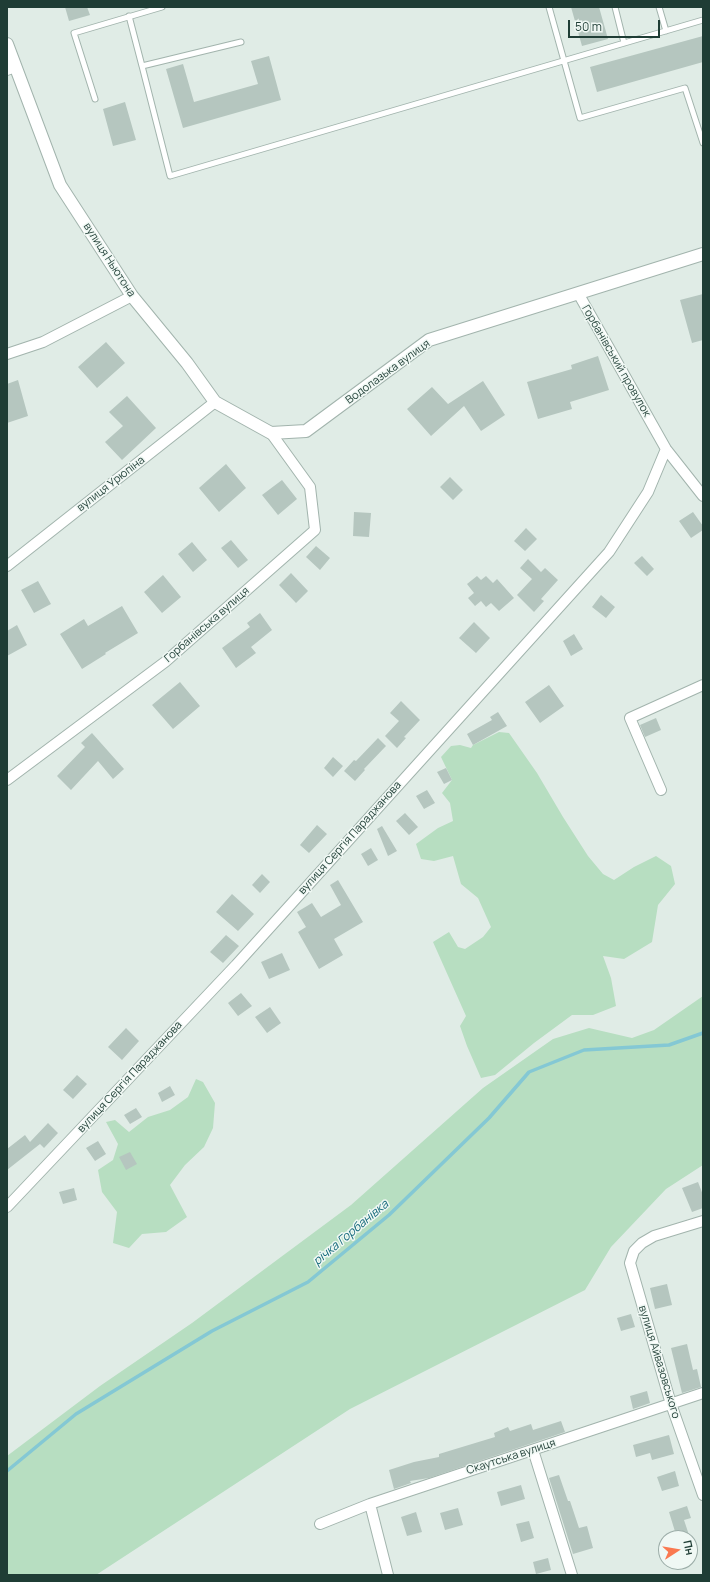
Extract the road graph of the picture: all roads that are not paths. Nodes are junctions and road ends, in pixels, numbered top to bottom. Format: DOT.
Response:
graph roads {
  1 [pos="162,7"];
  2 [pos="549,7"];
  3 [pos="615,7"];
  4 [pos="659,7"];
  5 [pos="129,16"];
  6 [pos="703,20"];
  7 [pos="666,31"];
  8 [pos="241,42"];
  9 [pos="624,43"];
  10 [pos="7,44"];
  11 [pos="564,61"];
  12 [pos="142,66"];
  13 [pos="11,69"];
  14 [pos="95,99"];
  15 [pos="703,142"];
  16 [pos="703,254"];
  17 [pos="578,294"];
  18 [pos="132,296"];
  19 [pos="7,354"];
  20 [pos="215,402"];
  21 [pos="271,433"];
  22 [pos="666,449"];
  23 [pos="703,496"];
  24 [pos="7,566"];
  25 [pos="703,685"];
  26 [pos="7,780"];
  27 [pos="660,790"];
  28 [pos="7,1208"];
  29 [pos="703,1221"];
  30 [pos="703,1393"];
  31 [pos="671,1404"];
  32 [pos="532,1450"];
  33 [pos="703,1496"];
  34 [pos="370,1504"];
  35 [pos="320,1524"];
  36 [pos="388,1575"];
  37 [pos="572,1575"];
  1 -- 5 [label="lane"];
  2 -- 11 [label="lane"];
  3 -- 9 [label="lane"];
  4 -- 7 [label="lane"];
  5 -- 12 [label="lane"];
  5 -- 14 [label="lane"];
  6 -- 7 [label="lane"];
  7 -- 9 [label="lane"];
  8 -- 12 [label="lane"];
  9 -- 11 [label="lane"];
  10 -- 13 [label="street, вулиця Ньютона"];
  11 -- 12 [label="lane"];
  11 -- 15 [label="lane"];
  13 -- 18 [label="street, вулиця Ньютона"];
  16 -- 17 [label="street, Горбанівський провулок"];
  17 -- 21 [label="street, Водолазька вулиця"];
  17 -- 22 [label="street, Горбанівський провулок"];
  18 -- 19 [label="street"];
  18 -- 20 [label="street, вулиця Ньютона"];
  20 -- 21 [label="street, вулиця Ньютона"];
  20 -- 24 [label="street, вулиця Урюпіна"];
  21 -- 26 [label="street, Горбанівська вулиця"];
  22 -- 23 [label="street, Горбанівський провулок"];
  22 -- 28 [label="street, вулиця Сергія Параджанова"];
  25 -- 27 [label="street"];
  29 -- 31 [label="street, вулиця Айвазовського"];
  30 -- 31 [label="street, Скаутська вулиця"];
  31 -- 32 [label="street, Скаутська вулиця"];
  31 -- 33 [label="street, вулиця Айвазовського"];
  32 -- 34 [label="street, Скаутська вулиця"];
  32 -- 37 [label="street"];
  34 -- 35 [label="street, Скаутська вулиця"];
  34 -- 36 [label="street"];
}
